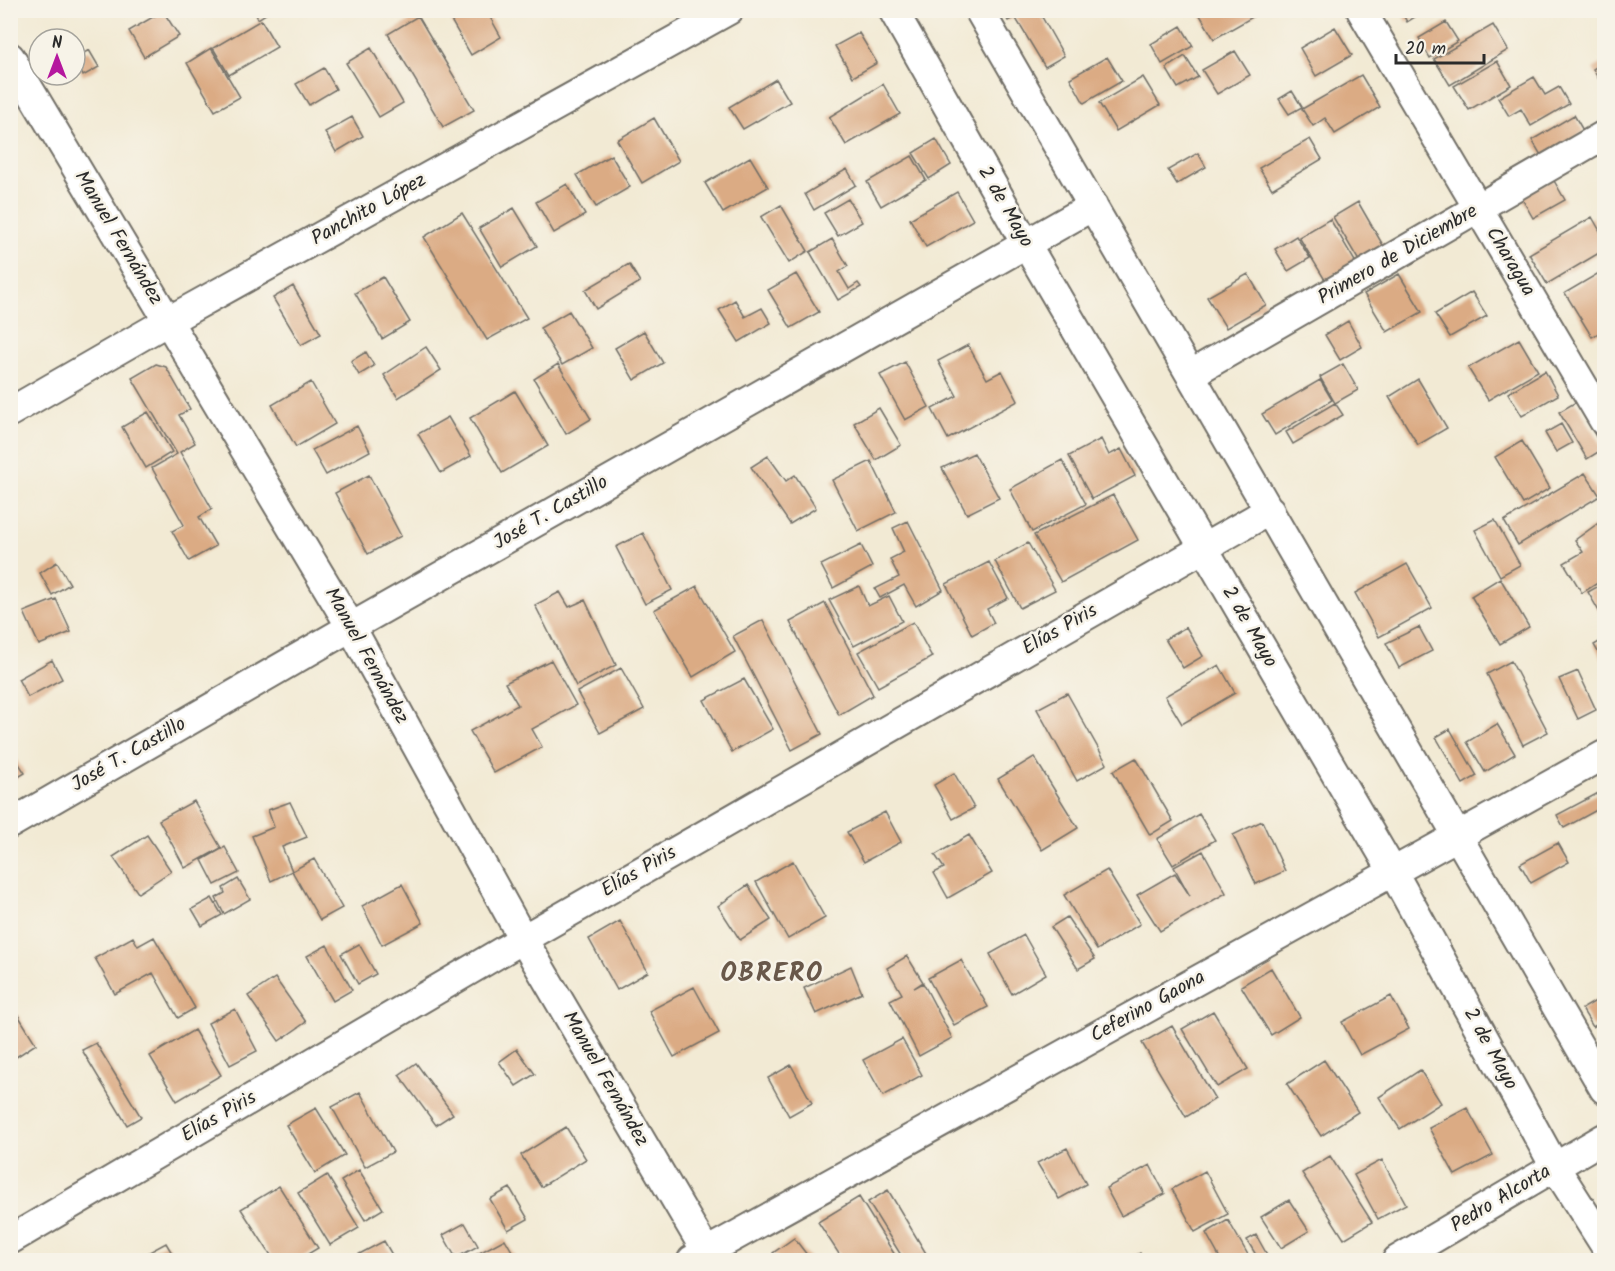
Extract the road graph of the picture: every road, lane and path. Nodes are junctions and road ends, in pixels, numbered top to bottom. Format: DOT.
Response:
graph roads {
  1 [pos="729,10"];
  2 [pos="893,10"];
  3 [pos="979,10"];
  4 [pos="1360,10"];
  5 [pos="10,57"];
  6 [pos="1605,135"];
  7 [pos="1093,206"];
  8 [pos="1478,208"];
  9 [pos="1026,244"];
  10 [pos="168,321"];
  11 [pos="1191,374"];
  12 [pos="10,412"];
  13 [pos="1605,421"];
  14 [pos="1270,510"];
  15 [pos="1203,549"];
  16 [pos="351,627"];
  17 [pos="1605,755"];
  18 [pos="10,824"];
  19 [pos="1458,835"];
  20 [pos="1393,872"];
  21 [pos="523,939"];
  22 [pos="1605,1089"];
  23 [pos="1605,1138"];
  24 [pos="1555,1167"];
  25 [pos="10,1240"];
  26 [pos="1605,1244"];
  27 [pos="703,1258"];
  28 [pos="1397,1260"];
  1 -- 10 [label="street, Panchito López"];
  2 -- 9 [label="street, 2 de Mayo"];
  3 -- 7 [label="street"];
  4 -- 8 [label="street, Charagua"];
  5 -- 10 [label="street, Manuel Fernández"];
  6 -- 8 [label="street, Primero de Diciembre"];
  7 -- 9 [label="street, José T. Castillo"];
  7 -- 11 [label="street"];
  8 -- 11 [label="street, Primero de Diciembre"];
  8 -- 13 [label="street, Charagua"];
  9 -- 15 [label="street, 2 de Mayo"];
  9 -- 16 [label="street, José T. Castillo"];
  10 -- 12 [label="street, Panchito López"];
  10 -- 16 [label="street, Manuel Fernández"];
  11 -- 14 [label="street"];
  14 -- 15 [label="street, Elías Piris"];
  14 -- 19 [label="street"];
  15 -- 20 [label="street, 2 de Mayo"];
  15 -- 21 [label="street, Elías Piris"];
  16 -- 18 [label="street, José T. Castillo"];
  16 -- 21 [label="street, Manuel Fernández"];
  17 -- 19 [label="street, Ceferino Gaona"];
  19 -- 20 [label="street, Ceferino Gaona"];
  19 -- 22 [label="street"];
  20 -- 24 [label="street, 2 de Mayo"];
  20 -- 27 [label="street, Ceferino Gaona"];
  21 -- 25 [label="street, Elías Piris"];
  21 -- 27 [label="street, Manuel Fernández"];
  23 -- 24 [label="street, Pedro Alcorta"];
  24 -- 26 [label="street, 2 de Mayo"];
  24 -- 28 [label="street, Pedro Alcorta"];
}
